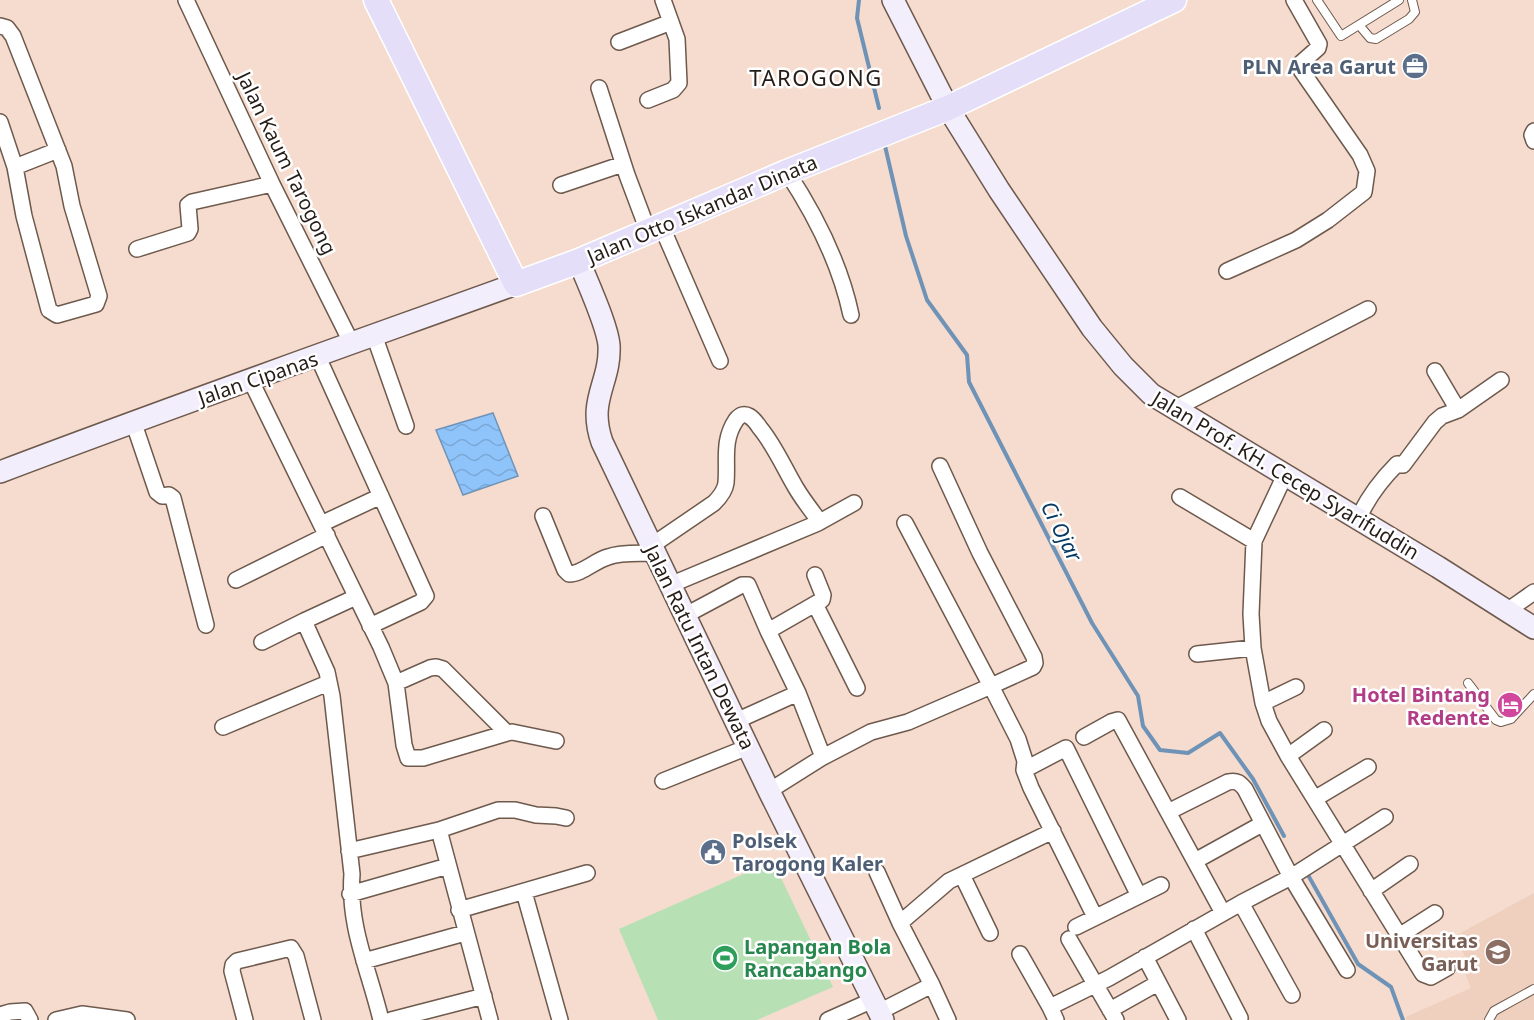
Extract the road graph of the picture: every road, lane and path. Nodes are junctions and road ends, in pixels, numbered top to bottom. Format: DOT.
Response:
graph roads {
  1 [pos="186,0"];
  2 [pos="376,0"];
  3 [pos="663,0"];
  4 [pos="1174,0"];
  5 [pos="1294,0"];
  6 [pos="1317,0"];
  7 [pos="1399,0"];
  8 [pos="1412,0"];
  9 [pos="898,2"];
  10 [pos="670,22"];
  11 [pos="1359,25"];
  12 [pos="0,26"];
  13 [pos="619,42"];
  14 [pos="599,88"];
  15 [pos="648,100"];
  16 [pos="948,108"];
  17 [pos="0,122"];
  18 [pos="1534,131"];
  19 [pos="1534,141"];
  20 [pos="58,150"];
  21 [pos="623,164"];
  22 [pos="15,168"];
  23 [pos="787,172"];
  24 [pos="272,184"];
  25 [pos="561,185"];
  26 [pos="655,228"];
  27 [pos="137,249"];
  28 [pos="579,261"];
  29 [pos="1227,271"];
  30 [pos="516,284"];
  31 [pos="1368,309"];
  32 [pos="852,315"];
  33 [pos="374,335"];
  34 [pos="352,344"];
  35 [pos="318,357"];
  36 [pos="720,361"];
  37 [pos="1435,371"];
  38 [pos="1501,380"];
  39 [pos="251,381"];
  40 [pos="1174,409"];
  41 [pos="1458,410"];
  42 [pos="133,421"];
  43 [pos="406,426"];
  44 [pos="940,466"];
  45 [pos="0,472"];
  46 [pos="1285,476"];
  47 [pos="381,496"];
  48 [pos="1180,497"];
  49 [pos="854,503"];
  50 [pos="543,516"];
  51 [pos="1358,519"];
  52 [pos="820,522"];
  53 [pos="905,523"];
  54 [pos="324,530"];
  55 [pos="1254,541"];
  56 [pos="653,549"];
  57 [pos="815,575"];
  58 [pos="236,580"];
  59 [pos="670,585"];
  60 [pos="1534,592"];
  61 [pos="356,597"];
  62 [pos="815,604"];
  63 [pos="1507,611"];
  64 [pos="684,616"];
  65 [pos="304,621"];
  66 [pos="206,625"];
  67 [pos="370,626"];
  68 [pos="1534,628"];
  69 [pos="768,631"];
  70 [pos="262,642"];
  71 [pos="1253,648"];
  72 [pos="1197,654"];
  73 [pos="328,683"];
  74 [pos="396,683"];
  75 [pos="1467,683"];
  76 [pos="991,686"];
  77 [pos="1296,687"];
  78 [pos="857,688"];
  79 [pos="798,693"];
  80 [pos="1534,694"];
  81 [pos="1263,703"];
  82 [pos="736,721"];
  83 [pos="223,727"];
  84 [pos="1324,730"];
  85 [pos="507,733"];
  86 [pos="556,741"];
  87 [pos="1074,743"];
  88 [pos="748,747"];
  89 [pos="1288,756"];
  90 [pos="824,757"];
  91 [pos="1368,767"];
  92 [pos="1024,770"];
  93 [pos="663,781"];
  94 [pos="768,791"];
  95 [pos="1316,798"];
  96 [pos="1168,812"];
  97 [pos="566,818"];
  98 [pos="1385,818"];
  99 [pos="1262,824"];
  100 [pos="439,830"];
  101 [pos="1053,831"];
  102 [pos="1344,845"];
  103 [pos="349,851"];
  104 [pos="1195,861"];
  105 [pos="1410,864"];
  106 [pos="448,866"];
  107 [pos="877,872"];
  108 [pos="587,873"];
  109 [pos="962,875"];
  110 [pos="1291,877"];
  111 [pos="1161,885"];
  112 [pos="1371,891"];
  113 [pos="524,892"];
  114 [pos="350,894"];
  115 [pos="1139,896"];
  116 [pos="1241,903"];
  117 [pos="459,910"];
  118 [pos="1223,913"];
  119 [pos="1435,913"];
  120 [pos="1095,917"];
  121 [pos="900,922"];
  122 [pos="1194,929"];
  123 [pos="465,933"];
  124 [pos="990,933"];
  125 [pos="1399,936"];
  126 [pos="1020,954"];
  127 [pos="1145,957"];
  128 [pos="364,961"];
  129 [pos="1447,968"];
  130 [pos="1347,970"];
  131 [pos="1158,983"];
  132 [pos="932,985"];
  133 [pos="1094,985"];
  134 [pos="1534,989"];
  135 [pos="1292,995"];
  136 [pos="484,996"];
  137 [pos="878,1010"];
  138 [pos="1053,1014"];
  139 [pos="0,1015"];
  140 [pos="1113,1015"];
  141 [pos="1240,1018"];
  142 [pos="30,1020"];
  143 [pos="57,1020"];
  144 [pos="127,1020"];
  145 [pos="245,1020"];
  146 [pos="313,1020"];
  147 [pos="381,1020"];
  148 [pos="391,1020"];
  149 [pos="490,1020"];
  150 [pos="560,1020"];
  151 [pos="828,1020"];
  152 [pos="948,1020"];
  153 [pos="1178,1020"];
  154 [pos="1489,1020"];
  1 -- 24 [label="street, Jalan Kaum Tarogong"];
  2 -- 30 [label="main road"];
  3 -- 10 [label="street"];
  4 -- 16 [label="main road, Jalan Otto Iskandar Dinata"];
  5 -- 29 [label="street"];
  6 -- 11 [label="lane"];
  7 -- 11 [label="lane"];
  8 -- 11 [label="lane"];
  9 -- 16 [label="street, Jalan Prof. KH. Cecep Syarifuddin"];
  10 -- 13 [label="street"];
  10 -- 15 [label="street"];
  12 -- 20 [label="street"];
  14 -- 21 [label="street"];
  16 -- 23 [label="main road, Jalan Otto Iskandar Dinata"];
  16 -- 40 [label="street, Jalan Prof. KH. Cecep Syarifuddin"];
  17 -- 22 [label="street"];
  18 -- 19 [label="street"];
  20 -- 22 [label="street"];
  20 -- 22 [label="street"];
  21 -- 25 [label="street"];
  21 -- 26 [label="street"];
  23 -- 26 [label="main road, Jalan Otto Iskandar Dinata"];
  23 -- 32 [label="street"];
  24 -- 27 [label="street"];
  24 -- 34 [label="street, Jalan Kaum Tarogong"];
  26 -- 28 [label="main road, Jalan Otto Iskandar Dinata"];
  26 -- 36 [label="street"];
  28 -- 30 [label="main road, Jalan Otto Iskandar Dinata"];
  28 -- 56 [label="street, Jalan Ratu Intan Dewata"];
  30 -- 33 [label="street, Jalan Cipanas"];
  31 -- 40 [label="street"];
  33 -- 34 [label="street, Jalan Cipanas"];
  33 -- 43 [label="street"];
  34 -- 35 [label="street, Jalan Cipanas"];
  35 -- 39 [label="street, Jalan Cipanas"];
  35 -- 47 [label="street"];
  37 -- 41 [label="street"];
  38 -- 41 [label="street"];
  39 -- 42 [label="street, Jalan Cipanas"];
  39 -- 54 [label="street"];
  40 -- 46 [label="street, Jalan Prof. KH. Cecep Syarifuddin"];
  41 -- 51 [label="street"];
  42 -- 45 [label="street, Jalan Cipanas"];
  42 -- 66 [label="street"];
  44 -- 76 [label="street"];
  46 -- 51 [label="street, Jalan Prof. KH. Cecep Syarifuddin"];
  46 -- 55 [label="street"];
  47 -- 54 [label="street"];
  47 -- 67 [label="street"];
  48 -- 55 [label="street"];
  49 -- 52 [label="street"];
  50 -- 56 [label="street"];
  51 -- 63 [label="street, Jalan Prof. KH. Cecep Syarifuddin"];
  52 -- 56 [label="street"];
  52 -- 59 [label="street"];
  53 -- 76 [label="street"];
  54 -- 58 [label="street"];
  54 -- 61 [label="street"];
  55 -- 71 [label="street"];
  56 -- 59 [label="street, Jalan Ratu Intan Dewata"];
  57 -- 62 [label="street"];
  59 -- 64 [label="street, Jalan Ratu Intan Dewata"];
  60 -- 63 [label="street"];
  61 -- 65 [label="street"];
  61 -- 67 [label="street"];
  62 -- 69 [label="street"];
  62 -- 78 [label="street"];
  63 -- 68 [label="street, Jalan Prof. KH. Cecep Syarifuddin"];
  64 -- 69 [label="street"];
  64 -- 82 [label="street, Jalan Ratu Intan Dewata"];
  65 -- 70 [label="street"];
  65 -- 73 [label="street"];
  67 -- 74 [label="street"];
  69 -- 79 [label="street"];
  71 -- 72 [label="street"];
  71 -- 81 [label="street"];
  73 -- 83 [label="street"];
  73 -- 103 [label="street"];
  74 -- 85 [label="street"];
  74 -- 85 [label="street"];
  75 -- 80 [label="lane"];
  76 -- 90 [label="street"];
  76 -- 92 [label="street"];
  77 -- 81 [label="street"];
  79 -- 82 [label="street"];
  79 -- 90 [label="street"];
  81 -- 89 [label="street"];
  82 -- 88 [label="street, Jalan Ratu Intan Dewata"];
  84 -- 89 [label="street"];
  85 -- 86 [label="street"];
  87 -- 92 [label="street"];
  87 -- 96 [label="street"];
  87 -- 115 [label="street"];
  88 -- 93 [label="street"];
  88 -- 94 [label="street, Jalan Ratu Intan Dewata"];
  89 -- 95 [label="street"];
  90 -- 94 [label="street"];
  91 -- 95 [label="street"];
  92 -- 101 [label="street"];
  94 -- 137 [label="street, Jalan Ratu Intan Dewata"];
  95 -- 102 [label="street"];
  96 -- 99 [label="street"];
  96 -- 104 [label="street"];
  97 -- 100 [label="street"];
  98 -- 102 [label="street"];
  99 -- 104 [label="street"];
  99 -- 110 [label="street"];
  100 -- 103 [label="street"];
  100 -- 106 [label="street"];
  101 -- 109 [label="street"];
  101 -- 120 [label="street"];
  102 -- 110 [label="street"];
  102 -- 112 [label="street"];
  103 -- 114 [label="street"];
  104 -- 118 [label="street"];
  105 -- 112 [label="street"];
  106 -- 114 [label="street"];
  106 -- 117 [label="street"];
  107 -- 121 [label="street"];
  108 -- 113 [label="street"];
  109 -- 121 [label="street"];
  109 -- 124 [label="street"];
  110 -- 116 [label="street"];
  110 -- 130 [label="street"];
  111 -- 115 [label="street"];
  112 -- 125 [label="street"];
  113 -- 117 [label="street"];
  113 -- 150 [label="street"];
  114 -- 128 [label="street"];
  115 -- 120 [label="street"];
  116 -- 118 [label="street"];
  116 -- 135 [label="street"];
  117 -- 123 [label="street"];
  118 -- 122 [label="street"];
  119 -- 125 [label="street"];
  120 -- 133 [label="street"];
  121 -- 132 [label="street"];
  122 -- 127 [label="street"];
  122 -- 141 [label="street"];
  123 -- 128 [label="street"];
  123 -- 136 [label="street"];
  125 -- 129 [label="street"];
  126 -- 138 [label="street"];
  127 -- 131 [label="street"];
  127 -- 133 [label="street"];
  128 -- 147 [label="street"];
  131 -- 140 [label="street"];
  131 -- 153 [label="street"];
  132 -- 137 [label="street"];
  132 -- 152 [label="street"];
  133 -- 138 [label="street"];
  133 -- 140 [label="street"];
  134 -- 154 [label="lane"];
  136 -- 148 [label="street"];
  136 -- 149 [label="street"];
  137 -- 151 [label="street"];
  139 -- 142 [label="street"];
  143 -- 144 [label="street"];
  145 -- 146 [label="street"];
}
